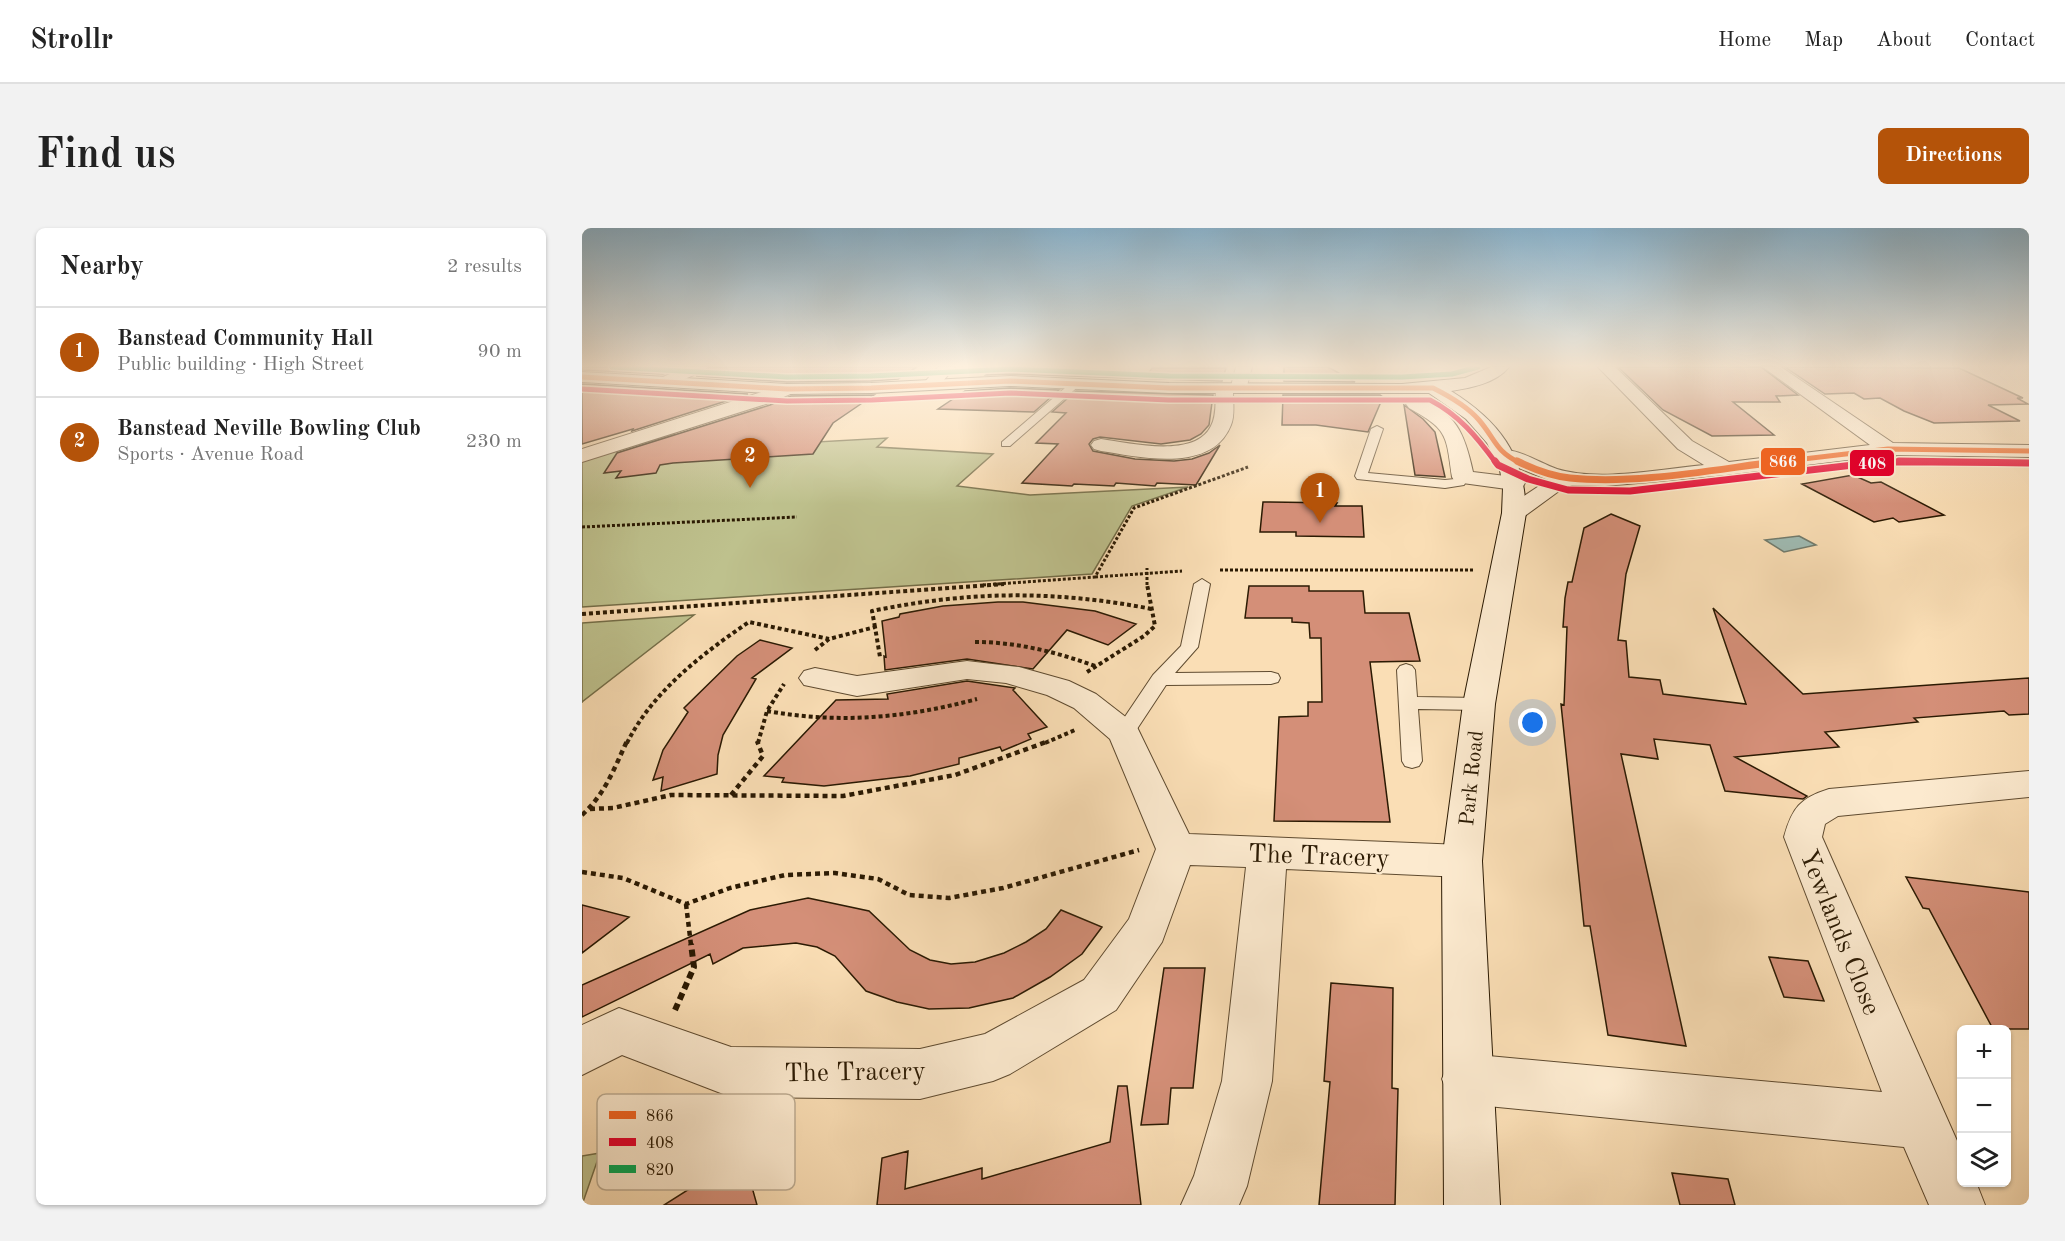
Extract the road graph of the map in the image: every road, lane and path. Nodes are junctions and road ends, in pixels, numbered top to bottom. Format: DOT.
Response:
graph roads {
  1 [pos="720,413"];
  2 [pos="1043,413"];
  3 [pos="1225,413"];
  4 [pos="1431,413"];
  5 [pos="1470,413"];
  6 [pos="1652,413"];
  7 [pos="1836,413"];
  8 [pos="1478,419"];
  9 [pos="1446,421"];
  10 [pos="1377,429"];
  11 [pos="1006,444"];
  12 [pos="1101,445"];
  13 [pos="1888,449"];
  14 [pos="2029,451"];
  15 [pos="582,456"];
  16 [pos="1248,466"];
  17 [pos="1726,469"];
  18 [pos="1463,477"];
  19 [pos="1569,478"];
  20 [pos="1511,484"];
  21 [pos="797,516"];
  22 [pos="582,527"];
  23 [pos="1218,570"];
  24 [pos="1504,570"];
  25 [pos="1147,571"];
  26 [pos="1186,571"];
  27 [pos="1095,577"];
  28 [pos="1202,584"];
  29 [pos="1152,609"];
  30 [pos="582,614"];
  31 [pos="875,627"];
  32 [pos="829,639"];
  33 [pos="1406,670"];
  34 [pos="815,678"];
  35 [pos="1271,678"];
  36 [pos="1160,680"];
  37 [pos="1065,691"];
  38 [pos="1408,703"];
  39 [pos="1479,704"];
  40 [pos="767,711"];
  41 [pos="1115,725"];
  42 [pos="1412,761"];
  43 [pos="2029,784"];
  44 [pos="730,795"];
  45 [pos="590,809"];
  46 [pos="582,815"];
  47 [pos="1176,849"];
  48 [pos="1267,853"];
  49 [pos="1462,861"];
  50 [pos="582,872"];
  51 [pos="686,903"];
  52 [pos="659,1046"];
  53 [pos="582,1051"];
  54 [pos="1467,1079"];
  55 [pos="1920,1122"];
  56 [pos="1209,1205"];
  57 [pos="1472,1205"];
  58 [pos="1957,1205"];
  1 -- 15 [label="street"];
  2 -- 11 [label="lane"];
  3 -- 12 [label="street"];
  4 -- 9 [label="street"];
  5 -- 8 [label="street"];
  6 -- 17 [label="street"];
  7 -- 13 [label="street"];
  8 -- 9 [label="street"];
  8 -- 20 [label="street"];
  9 -- 18 [label="street"];
  10 -- 18 [label="lane"];
  13 -- 14 [label="street"];
  13 -- 17 [label="street"];
  16 -- 27 [label="path"];
  17 -- 19 [label="street"];
  18 -- 20 [label="street"];
  19 -- 20 [label="street"];
  19 -- 20 [label="street"];
  20 -- 24 [label="street, Park Road"];
  21 -- 22 [label="path"];
  23 -- 24 [label="path"];
  24 -- 39 [label="street, Park Road"];
  25 -- 26 [label="path"];
  25 -- 27 [label="path"];
  25 -- 29 [label="path"];
  27 -- 30 [label="path"];
  28 -- 36 [label="lane"];
  29 -- 31 [label="path"];
  29 -- 37 [label="path"];
  32 -- 45 [label="path"];
  33 -- 38 [label="lane"];
  34 -- 37 [label="street"];
  35 -- 36 [label="lane"];
  36 -- 41 [label="lane"];
  37 -- 41 [label="street"];
  38 -- 39 [label="lane"];
  38 -- 42 [label="lane"];
  39 -- 49 [label="street, Park Road"];
  40 -- 44 [label="path"];
  41 -- 44 [label="path"];
  41 -- 47 [label="street"];
  43 -- 55 [label="street, Yewlands Close"];
  44 -- 45 [label="path"];
  45 -- 46 [label="path"];
  47 -- 48 [label="street, The Tracery"];
  47 -- 51 [label="path"];
  47 -- 52 [label="street, The Tracery"];
  48 -- 49 [label="street, The Tracery"];
  48 -- 56 [label="street"];
  49 -- 54 [label="street, Park Road"];
  50 -- 51 [label="path"];
  51 -- 52 [label="path"];
  52 -- 53 [label="street, The Tracery"];
  54 -- 55 [label="street"];
  54 -- 57 [label="street, Park Road"];
  55 -- 58 [label="street, Yewlands Close"];
}
